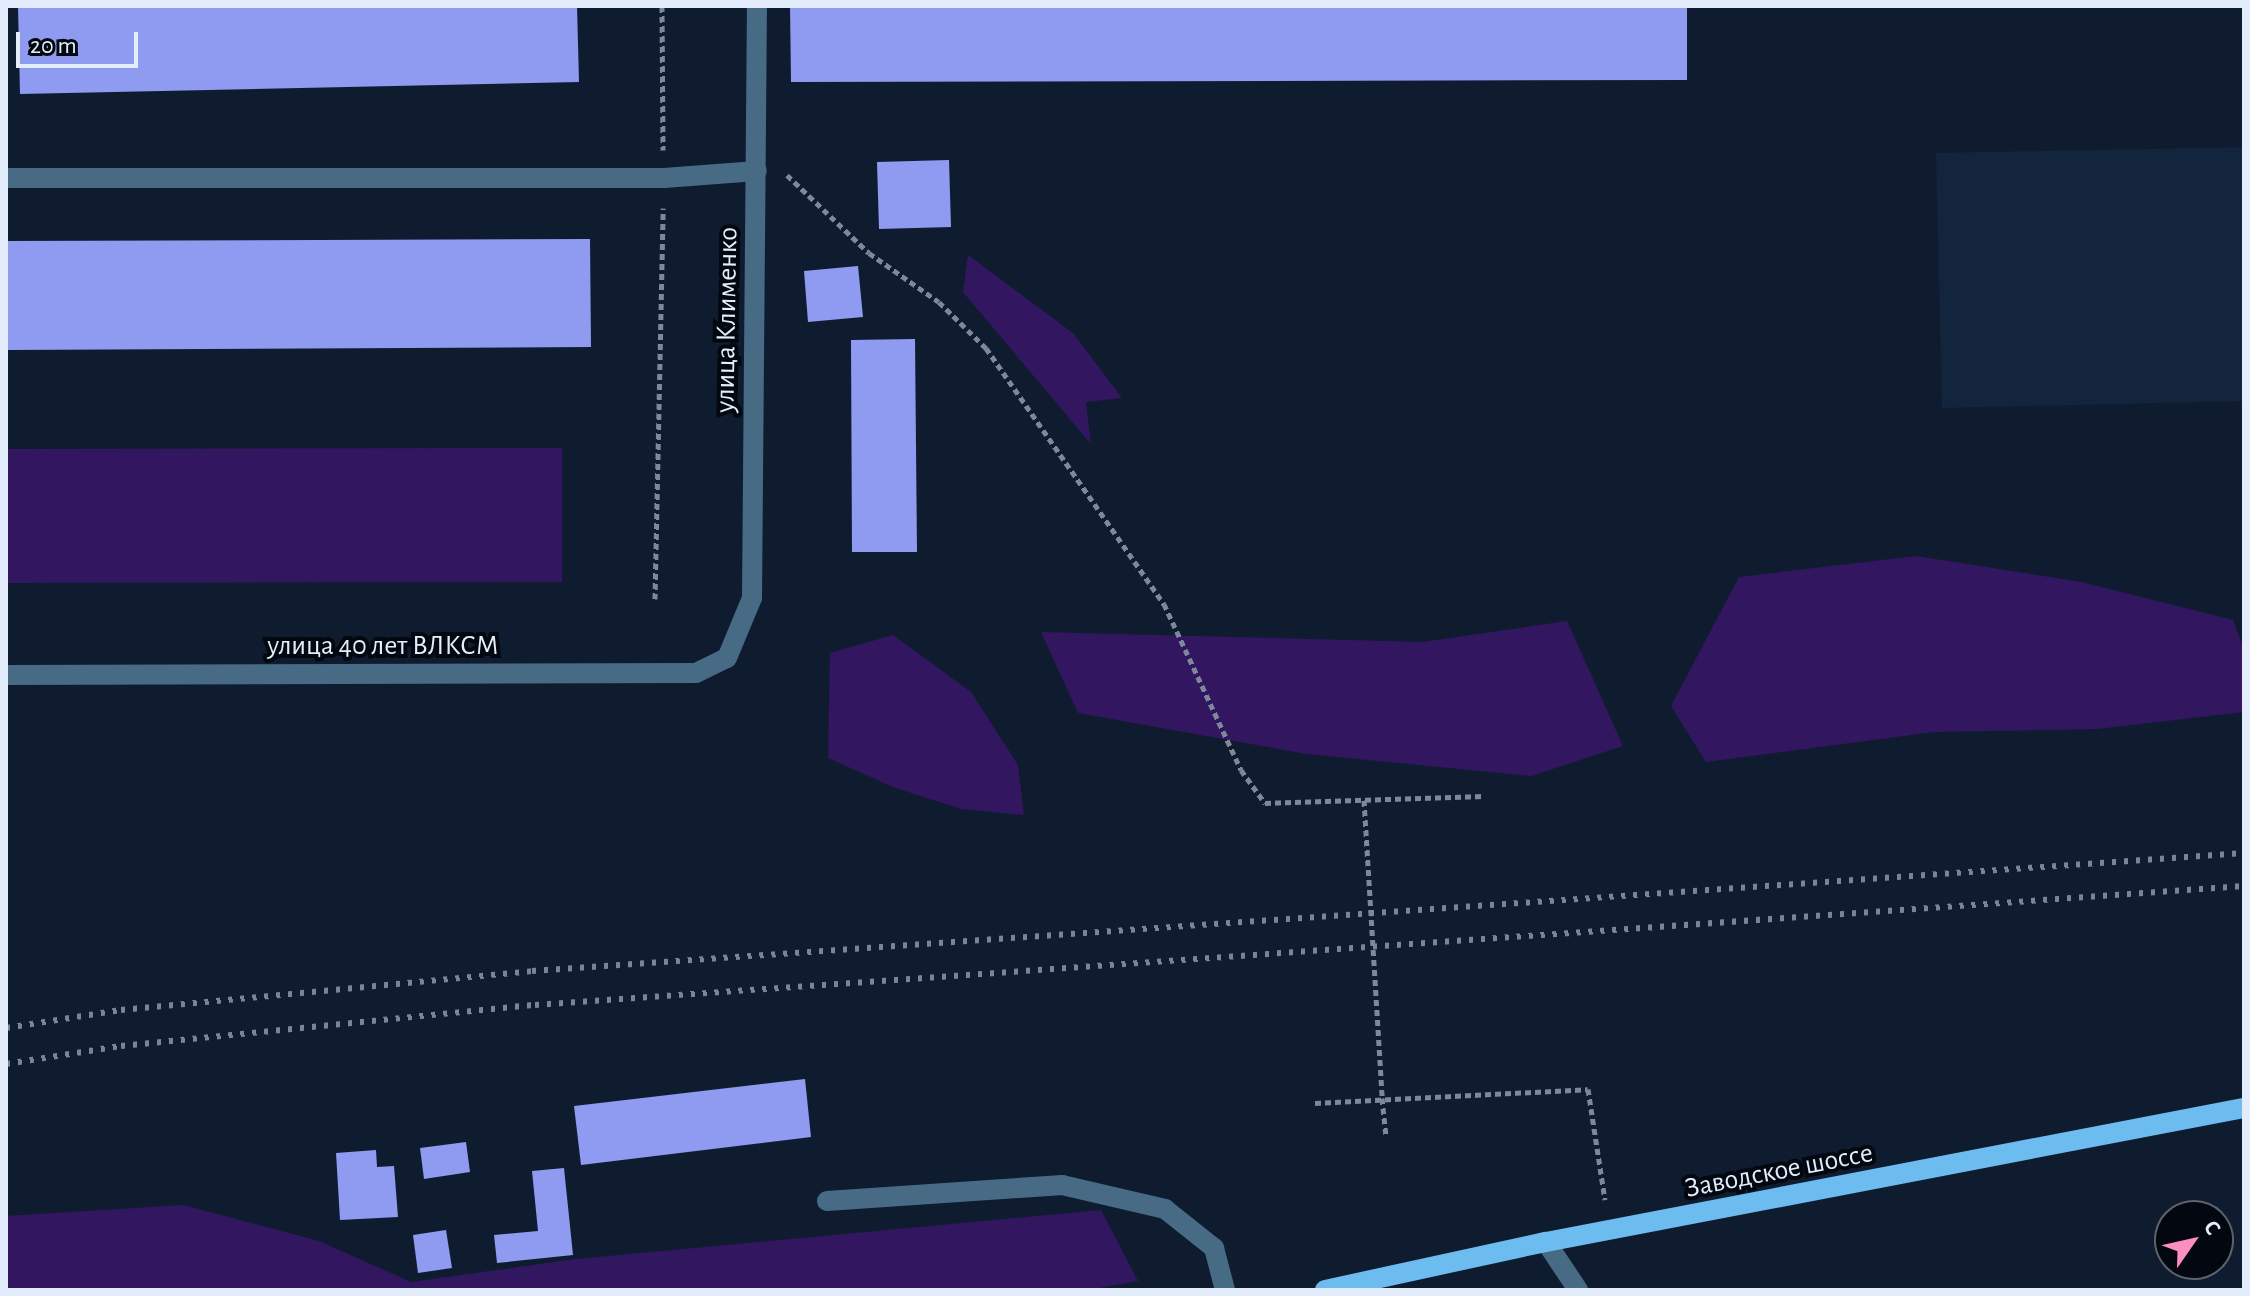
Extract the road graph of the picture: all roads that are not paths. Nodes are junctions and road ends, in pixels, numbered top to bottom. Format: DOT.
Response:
graph roads {
  1 [pos="757,6"];
  2 [pos="757,171"];
  3 [pos="6,178"];
  4 [pos="740,632"];
  5 [pos="6,675"];
  6 [pos="2244,1108"];
  7 [pos="827,1201"];
  8 [pos="1546,1242"];
  9 [pos="1225,1290"];
  10 [pos="1325,1290"];
  11 [pos="1578,1290"];
  1 -- 2 [label="street, улица Клименко"];
  2 -- 3 [label="street"];
  2 -- 4 [label="street, улица Клименко"];
  4 -- 5 [label="street, улица 40 лет ВЛКСМ"];
  6 -- 8 [label="main road, Заводское шоссе"];
  7 -- 9 [label="street"];
  8 -- 10 [label="main road, Заводское шоссе"];
  8 -- 11 [label="street"];
}
